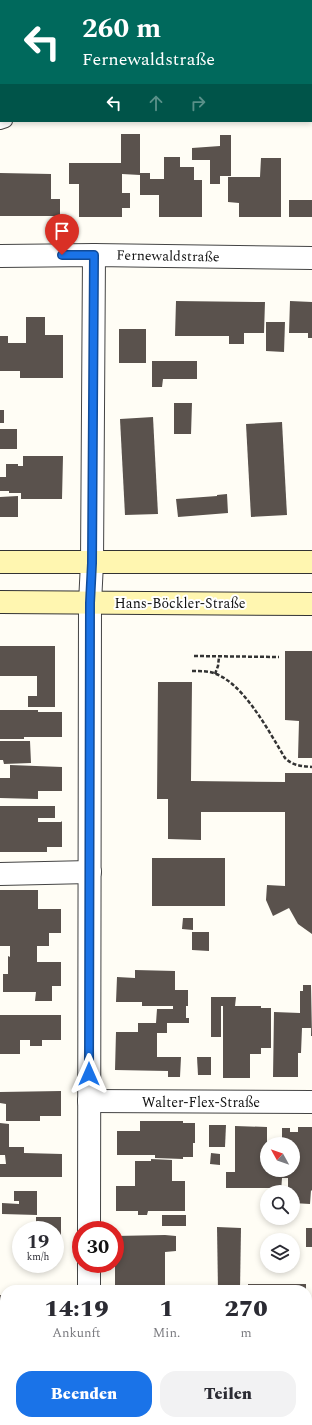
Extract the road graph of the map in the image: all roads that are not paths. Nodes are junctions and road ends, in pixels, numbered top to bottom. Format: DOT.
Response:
graph roads {
  1 [pos="94,255"];
  2 [pos="0,256"];
  3 [pos="312,258"];
  4 [pos="0,562"];
  5 [pos="312,562"];
  6 [pos="92,563"];
  7 [pos="0,602"];
  8 [pos="90,603"];
  9 [pos="312,604"];
  10 [pos="90,872"];
  11 [pos="0,874"];
  12 [pos="89,1101"];
  13 [pos="312,1102"];
  14 [pos="89,1221"];
  15 [pos="89,1273"];
  16 [pos="89,1285"];
  1 -- 2 [label="street, Fernewaldstraße"];
  1 -- 3 [label="street, Fernewaldstraße"];
  1 -- 6 [label="street"];
  4 -- 6 [label="main road"];
  5 -- 6 [label="main road"];
  6 -- 8 [label="street"];
  7 -- 8 [label="main road, Hans-Böckler-Straße"];
  8 -- 9 [label="main road, Hans-Böckler-Straße"];
  8 -- 10 [label="street"];
  10 -- 11 [label="street"];
  10 -- 12 [label="street"];
  12 -- 13 [label="street, Walter-Flex-Straße"];
  12 -- 14 [label="street"];
  15 -- 16 [label="street"];
}
